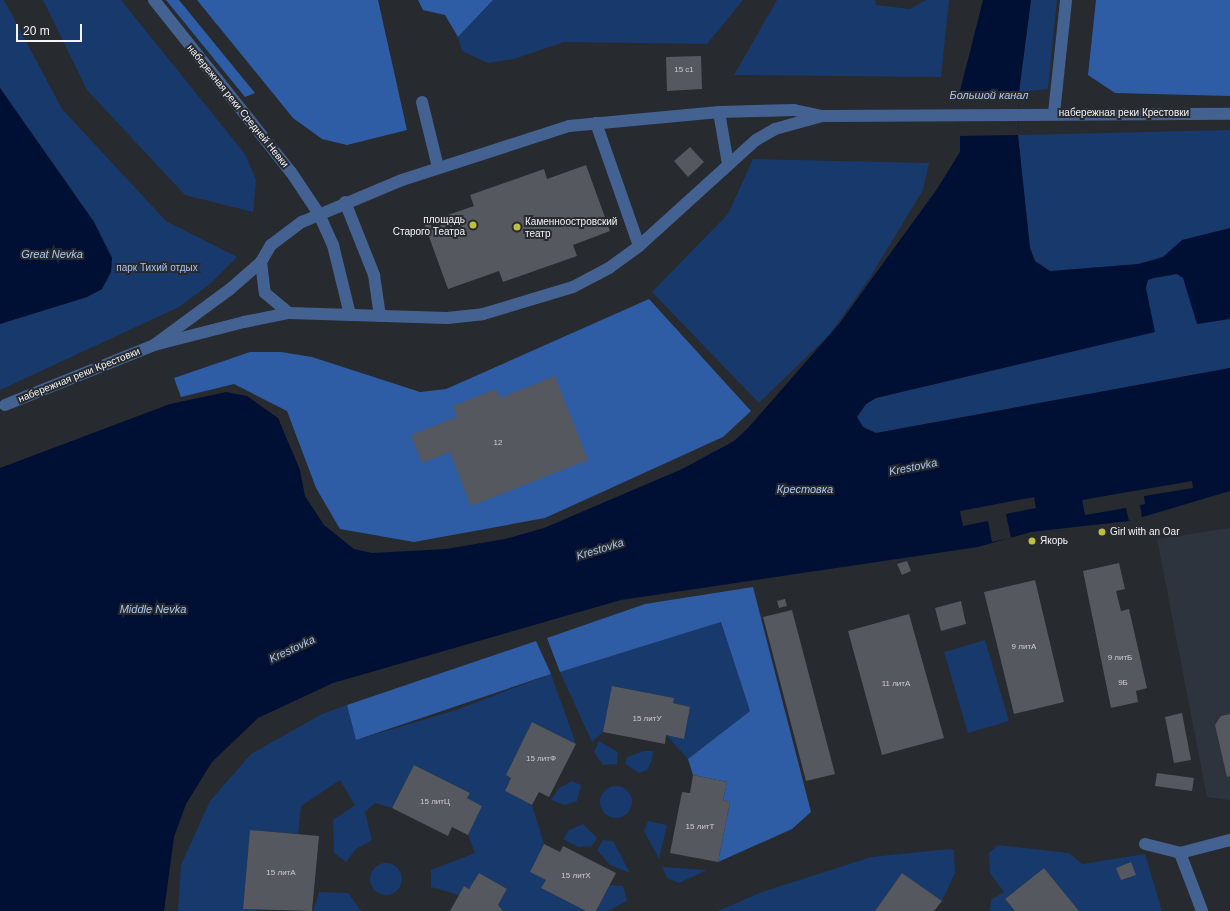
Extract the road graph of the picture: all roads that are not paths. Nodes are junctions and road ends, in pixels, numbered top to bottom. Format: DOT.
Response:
graph roads {
  1 [pos="154,0"];
  2 [pos="1066,0"];
  3 [pos="422,102"];
  4 [pos="719,112"];
  5 [pos="1054,113"];
  6 [pos="1230,114"];
  7 [pos="822,116"];
  8 [pos="596,123"];
  9 [pos="728,164"];
  10 [pos="438,167"];
  11 [pos="345,202"];
  12 [pos="318,214"];
  13 [pos="638,246"];
  14 [pos="261,262"];
  15 [pos="289,313"];
  16 [pos="350,315"];
  17 [pos="380,316"];
  18 [pos="154,345"];
  19 [pos="5,405"];
  20 [pos="1230,840"];
  21 [pos="1145,844"];
  22 [pos="1180,853"];
  23 [pos="1202,911"];
  1 -- 12 [label="street, набережная реки Средней Невки"];
  2 -- 5 [label="street"];
  3 -- 10 [label="street"];
  4 -- 7 [label="street"];
  4 -- 8 [label="street"];
  4 -- 9 [label="street"];
  5 -- 6 [label="street, набережная реки Крестовки"];
  5 -- 7 [label="street, набережная реки Крестовки"];
  7 -- 9 [label="street"];
  8 -- 10 [label="street"];
  8 -- 13 [label="street"];
  9 -- 13 [label="street"];
  10 -- 11 [label="street"];
  11 -- 12 [label="street"];
  11 -- 17 [label="street"];
  12 -- 14 [label="street"];
  12 -- 16 [label="street"];
  13 -- 17 [label="street"];
  14 -- 15 [label="street"];
  14 -- 18 [label="street"];
  15 -- 16 [label="street"];
  15 -- 18 [label="street"];
  16 -- 17 [label="street"];
  18 -- 19 [label="street, набережная реки Крестовки"];
  20 -- 22 [label="street"];
  21 -- 22 [label="street"];
  22 -- 23 [label="street"];
}
